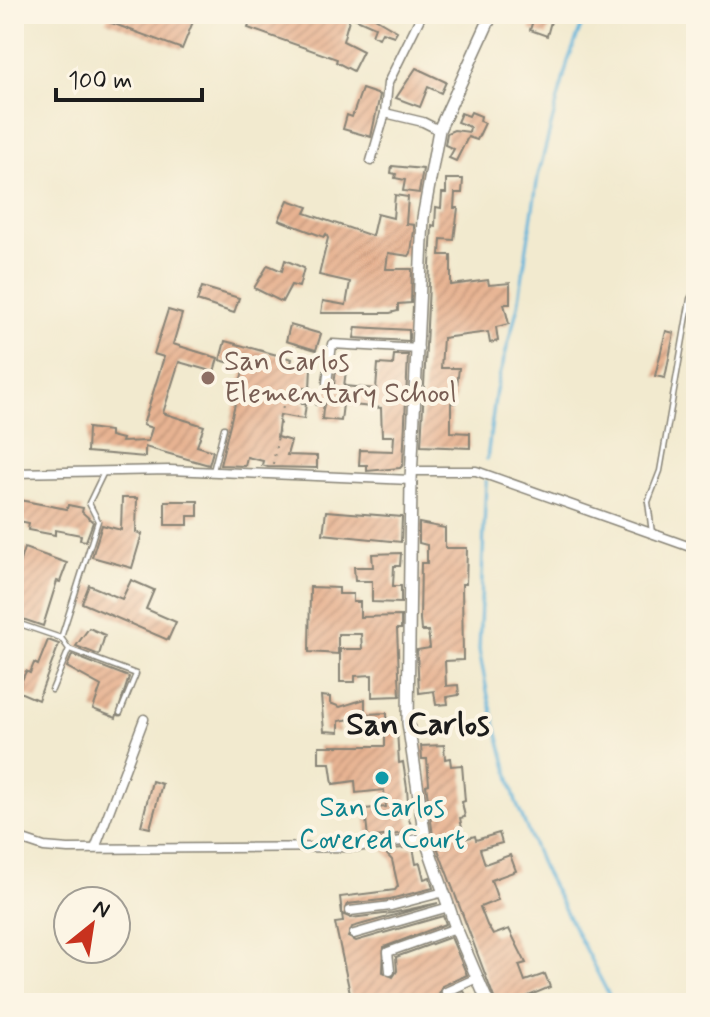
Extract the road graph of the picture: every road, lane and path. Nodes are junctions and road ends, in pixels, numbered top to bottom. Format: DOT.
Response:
graph roads {
  1 [pos="422,14"];
  2 [pos="492,14"];
  3 [pos="385,113"];
  4 [pos="439,130"];
  5 [pos="371,161"];
  6 [pos="696,288"];
  7 [pos="17,330"];
  8 [pos="14,341"];
  9 [pos="419,349"];
  10 [pos="327,383"];
  11 [pos="322,406"];
  12 [pos="224,428"];
  13 [pos="213,471"];
  14 [pos="104,472"];
  15 [pos="14,473"];
  16 [pos="271,474"];
  17 [pos="412,476"];
  18 [pos="652,533"];
  19 [pos="696,549"];
  20 [pos="14,622"];
  21 [pos="61,638"];
  22 [pos="69,649"];
  23 [pos="52,690"];
  24 [pos="120,713"];
  25 [pos="144,719"];
  26 [pos="14,837"];
  27 [pos="425,838"];
  28 [pos="96,846"];
  29 [pos="444,892"];
  30 [pos="449,907"];
  31 [pos="350,911"];
  32 [pos="456,928"];
  33 [pos="354,934"];
  34 [pos="390,971"];
  35 [pos="477,978"];
  36 [pos="446,992"];
  37 [pos="488,1003"];
  1 -- 3 [label="street"];
  2 -- 4 [label="street"];
  3 -- 4 [label="street"];
  3 -- 5 [label="street"];
  4 -- 9 [label="street"];
  6 -- 18 [label="lane"];
  7 -- 8 [label="lane"];
  9 -- 10 [label="street"];
  9 -- 17 [label="street"];
  11 -- 16 [label="path"];
  12 -- 13 [label="lane"];
  13 -- 14 [label="street"];
  13 -- 16 [label="street"];
  14 -- 15 [label="street"];
  14 -- 21 [label="lane"];
  16 -- 17 [label="street"];
  17 -- 18 [label="street"];
  17 -- 27 [label="street"];
  18 -- 19 [label="street"];
  20 -- 21 [label="lane"];
  21 -- 22 [label="lane"];
  22 -- 23 [label="lane"];
  22 -- 24 [label="lane"];
  25 -- 28 [label="street"];
  26 -- 28 [label="street"];
  27 -- 28 [label="street"];
  27 -- 29 [label="street"];
  29 -- 30 [label="street"];
  29 -- 31 [label="street"];
  30 -- 32 [label="street"];
  30 -- 33 [label="street"];
  32 -- 34 [label="street"];
  32 -- 35 [label="street"];
  35 -- 36 [label="street"];
  35 -- 37 [label="street"];
}
